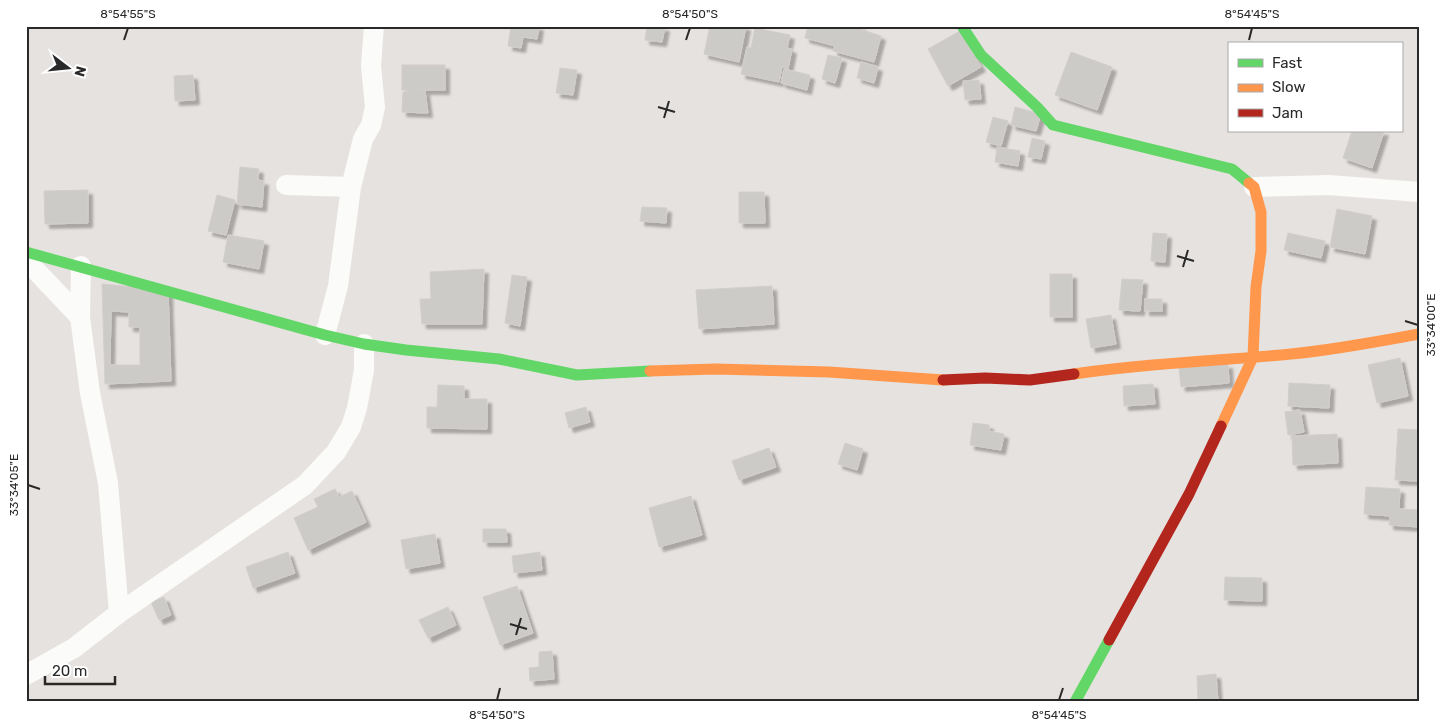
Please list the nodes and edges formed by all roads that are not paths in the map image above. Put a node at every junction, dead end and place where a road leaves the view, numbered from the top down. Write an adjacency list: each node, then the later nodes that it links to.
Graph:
1 (374, 26): 4 (street)
2 (962, 26): 5 (street)
3 (286, 185): 4 (street)
4 (351, 187): 12 (street)
5 (1254, 187): 6 (street); 14 (street)
6 (1419, 192)
7 (26, 252): 9 (street)
8 (26, 260): 10 (street)
9 (81, 266): 10 (street); 12 (street)
10 (80, 317): 15 (street)
11 (1419, 334): 14 (street)
12 (325, 335): 13 (street)
13 (364, 344): 14 (street); 15 (street)
14 (1253, 357): 17 (street)
15 (119, 613): 16 (street)
16 (26, 675)
17 (1075, 702)

